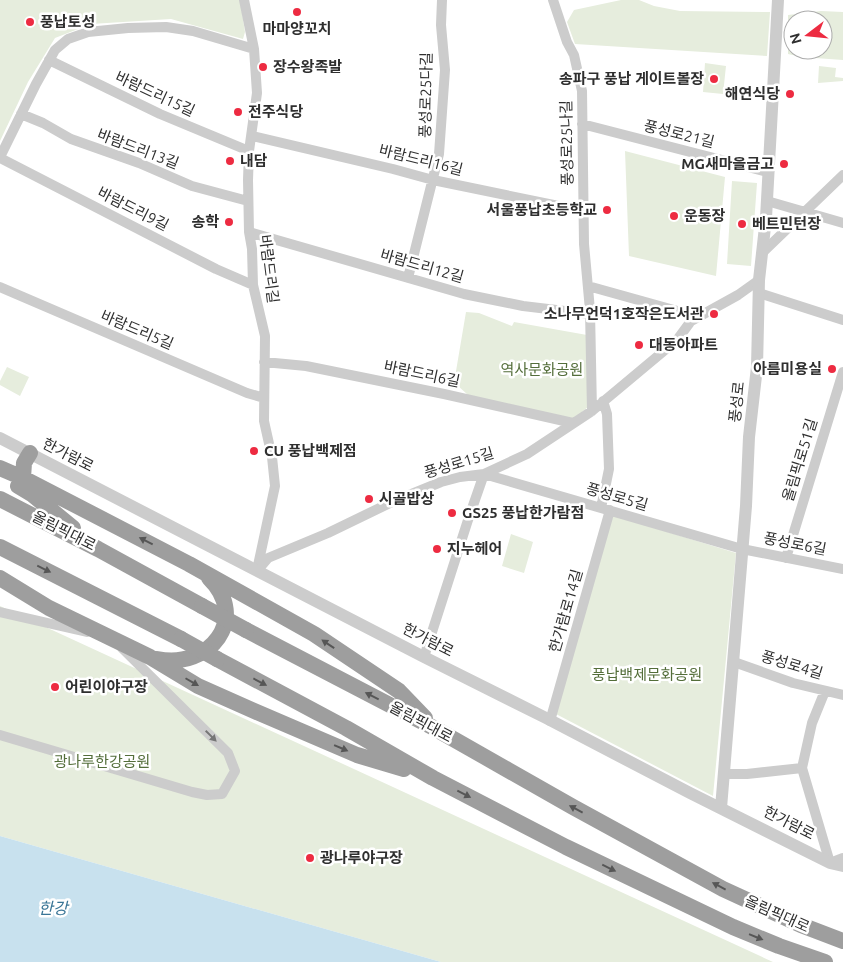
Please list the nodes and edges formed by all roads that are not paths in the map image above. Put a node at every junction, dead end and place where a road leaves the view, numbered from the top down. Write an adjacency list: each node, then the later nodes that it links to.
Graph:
1 (244, 0): 5 (street, 바람드리길)
2 (442, 0): 14 (street, 풍성로25다길)
3 (554, 0): 8 (street, 풍성로25나길)
4 (778, 0): 12 (street, 풍성로)
5 (254, 49): 6 (street); 9 (street, 바람드리길)
6 (49, 60): 7 (street); 10 (street, 바람드리15길)
7 (21, 114): 11 (street); 15 (street, 바람드리13길)
8 (582, 124): 12 (street, 풍성로21길); 17 (street, 풍성로25나길)
9 (252, 136): 10 (street, 바람드리길); 14 (street, 바람드리16길)
10 (249, 151): 15 (street, 바람드리길)
11 (0, 158): 24 (street, 바람드리9길)
12 (768, 172): 16 (street, 풍성로)
13 (843, 175): 18 (street)
14 (432, 180): 17 (street, 바람드리16길); 22 (street, 풍성로25다길)
15 (248, 201): 20 (street, 바람드리길)
16 (767, 201): 18 (street); 21 (street, 풍성로)
17 (583, 211): 25 (street, 풍성로25나길)
18 (804, 212): 19 (street); 21 (street)
19 (843, 224)
20 (249, 232): 22 (street, 바람드리12길); 24 (street, 바람드리길)
21 (762, 253): 23 (street, 풍성로)
22 (408, 278): 28 (street, 바람드리12길)
23 (759, 280): 27 (street, 풍성로); 29 (street, 풍성로15길)
24 (253, 285): 31 (street, 바람드리길)
25 (588, 286): 28 (street, 풍성로25나길); 29 (street)
26 (0, 287): 33 (street, 바람드리5길)
27 (759, 293): 30 (street); 47 (street, 풍성로)
28 (590, 314): 35 (street, 풍성로25나길)
29 (699, 317): 34 (street, 풍성로15길)
30 (843, 320)
31 (264, 362): 33 (street, 바람드리길); 36 (street, 바람드리6길)
32 (843, 372): 48 (street, 올림픽로51길)
33 (264, 398): 51 (street, 바람드리길)
34 (603, 401): 35 (street, 풍성로15길); 44 (street, 한가람로14길)
35 (592, 411): 36 (street, 풍성로15길)
36 (573, 423): 40 (street, 풍성로15길)
37 (0, 438): 38 (street, 한가람로)
38 (30, 453): 42 (highway); 51 (street, 한가람로)
39 (0, 468): 42 (highway)
40 (484, 474): 44 (street, 풍성로5길); 51 (street, 풍성로15길); 58 (street)
41 (0, 475): 46 (highway)
42 (23, 478): 49 (highway, one-way to 42)
43 (0, 499): 46 (highway, 올림픽대로)
44 (606, 509): 47 (street, 풍성로5길); 62 (street, 한가람로14길)
45 (0, 547): 67 (highway, 올림픽대로, one-way to 67, bridge)
46 (98, 549): 63 (highway, 올림픽대로, one-way to 46, bridge)
47 (742, 549): 48 (street, 풍성로6길); 59 (street, 풍성로)
48 (786, 558): 50 (street, 풍성로6길)
49 (189, 564): 57 (highway); 63 (highway, one-way to 49)
50 (843, 568)
51 (257, 571): 58 (street, 한가람로)
52 (0, 578): 54 (highway)
53 (0, 591): 54 (highway)
54 (49, 608): 56 (highway)
55 (0, 612): 56 (street)
56 (112, 639): 57 (highway); 64 (street, one-way to 64)
57 (150, 657): 67 (highway, one-way to 67)
58 (424, 657): 62 (street, 한가람로)
59 (734, 662): 60 (street, 풍성로4길); 66 (street, 풍성로)
60 (825, 691): 61 (street, 풍성로4길); 65 (street)
61 (843, 695)
62 (550, 721): 68 (street, 한가람로)
63 (434, 728): 72 (highway, 올림픽대로, one-way to 63)
64 (0, 735)
65 (802, 768): 66 (street); 70 (street)
66 (724, 774): 68 (street, 풍성로)
67 (433, 778): 73 (highway, 올림픽대로, one-way to 73)
68 (721, 808): 70 (street, 한가람로)
69 (843, 858): 70 (street)
70 (830, 862): 71 (street, 한가람로)
71 (843, 866)
72 (843, 941)
73 (825, 962)

